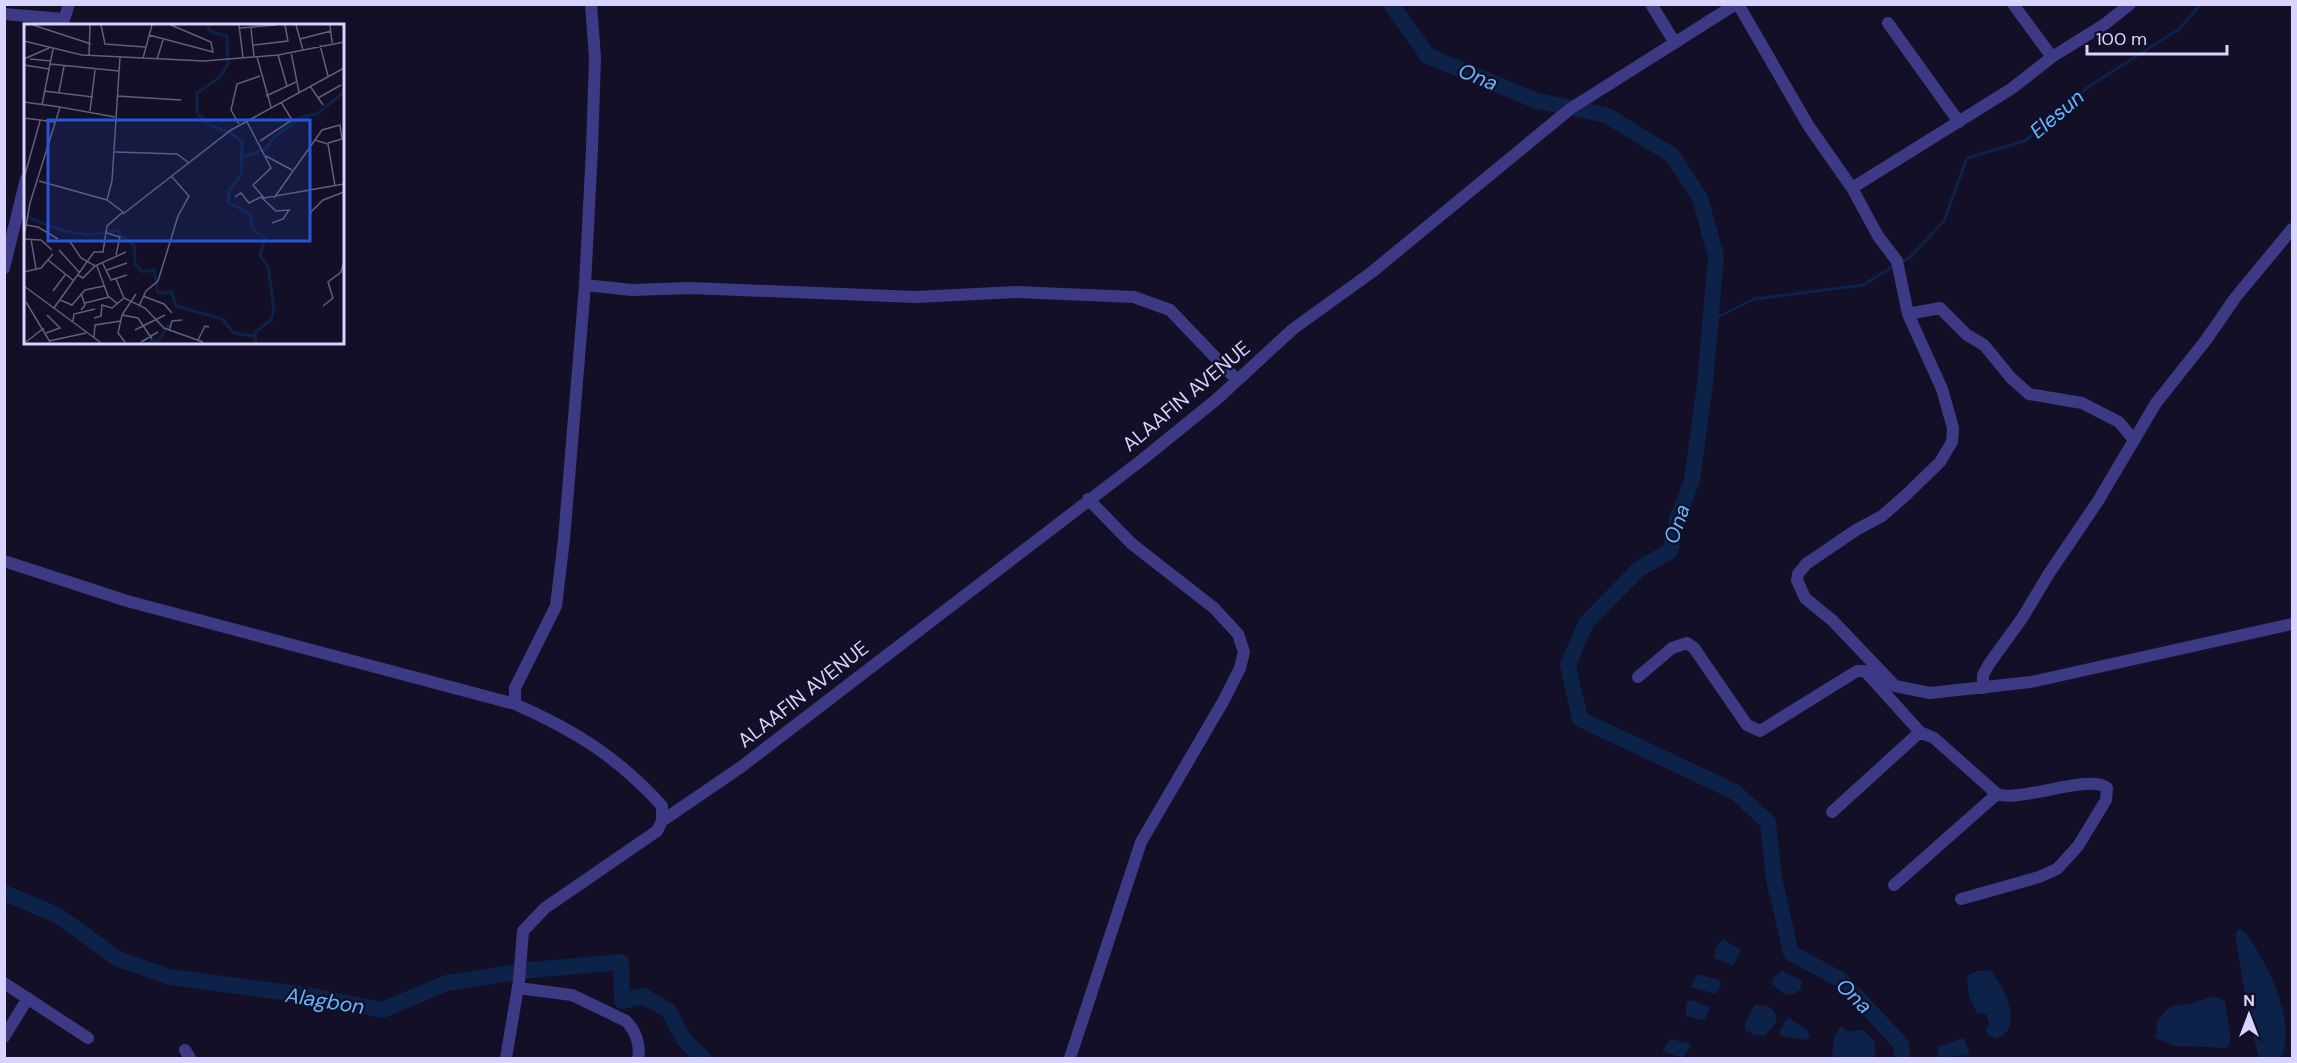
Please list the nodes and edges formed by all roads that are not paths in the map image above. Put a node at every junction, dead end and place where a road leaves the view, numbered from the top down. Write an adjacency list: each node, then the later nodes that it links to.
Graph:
1 (69, 4): 8 (street)
2 (591, 4): 18 (street)
3 (1651, 4): 10 (street)
4 (1737, 4): 10 (street, ALAAFIN AVENUE); 14 (street)
5 (2013, 4): 11 (street)
6 (2130, 4): 11 (street)
7 (4, 14): 8 (street)
8 (63, 22)
9 (1888, 23): 12 (street)
10 (1675, 43): 20 (street, ALAAFIN AVENUE)
11 (2052, 57): 12 (street)
12 (1959, 122): 14 (street)
13 (24, 184): 15 (street)
14 (1852, 188): 19 (street)
15 (9, 225): 17 (street)
16 (2292, 229): 21 (street)
17 (4, 268)
18 (585, 285): 20 (street); 28 (street)
19 (1908, 314): 21 (street); 26 (street)
20 (1236, 380): 22 (street, ALAAFIN AVENUE)
21 (2134, 440): 27 (street)
22 (1088, 499): 33 (street, ALAAFIN AVENUE); 43 (street)
23 (4, 561): 28 (street)
24 (2292, 624): 27 (street)
25 (1638, 677): 29 (street)
26 (1904, 687): 27 (street); 29 (street)
27 (1983, 688)
28 (515, 704): 33 (street)
29 (1893, 704): 30 (street)
30 (1920, 732): 31 (street); 32 (street)
31 (1996, 794): 34 (street); 35 (street)
32 (1832, 812)
33 (662, 821): 37 (street, ALAAFIN AVENUE)
34 (1894, 885)
35 (1961, 899)
36 (4, 983): 38 (street)
37 (519, 984): 41 (street, ALAAFIN AVENUE); 42 (street)
38 (28, 998): 39 (street); 40 (street)
39 (4, 1036)
40 (88, 1038)
41 (506, 1059)
42 (638, 1059)
43 (1070, 1059)

